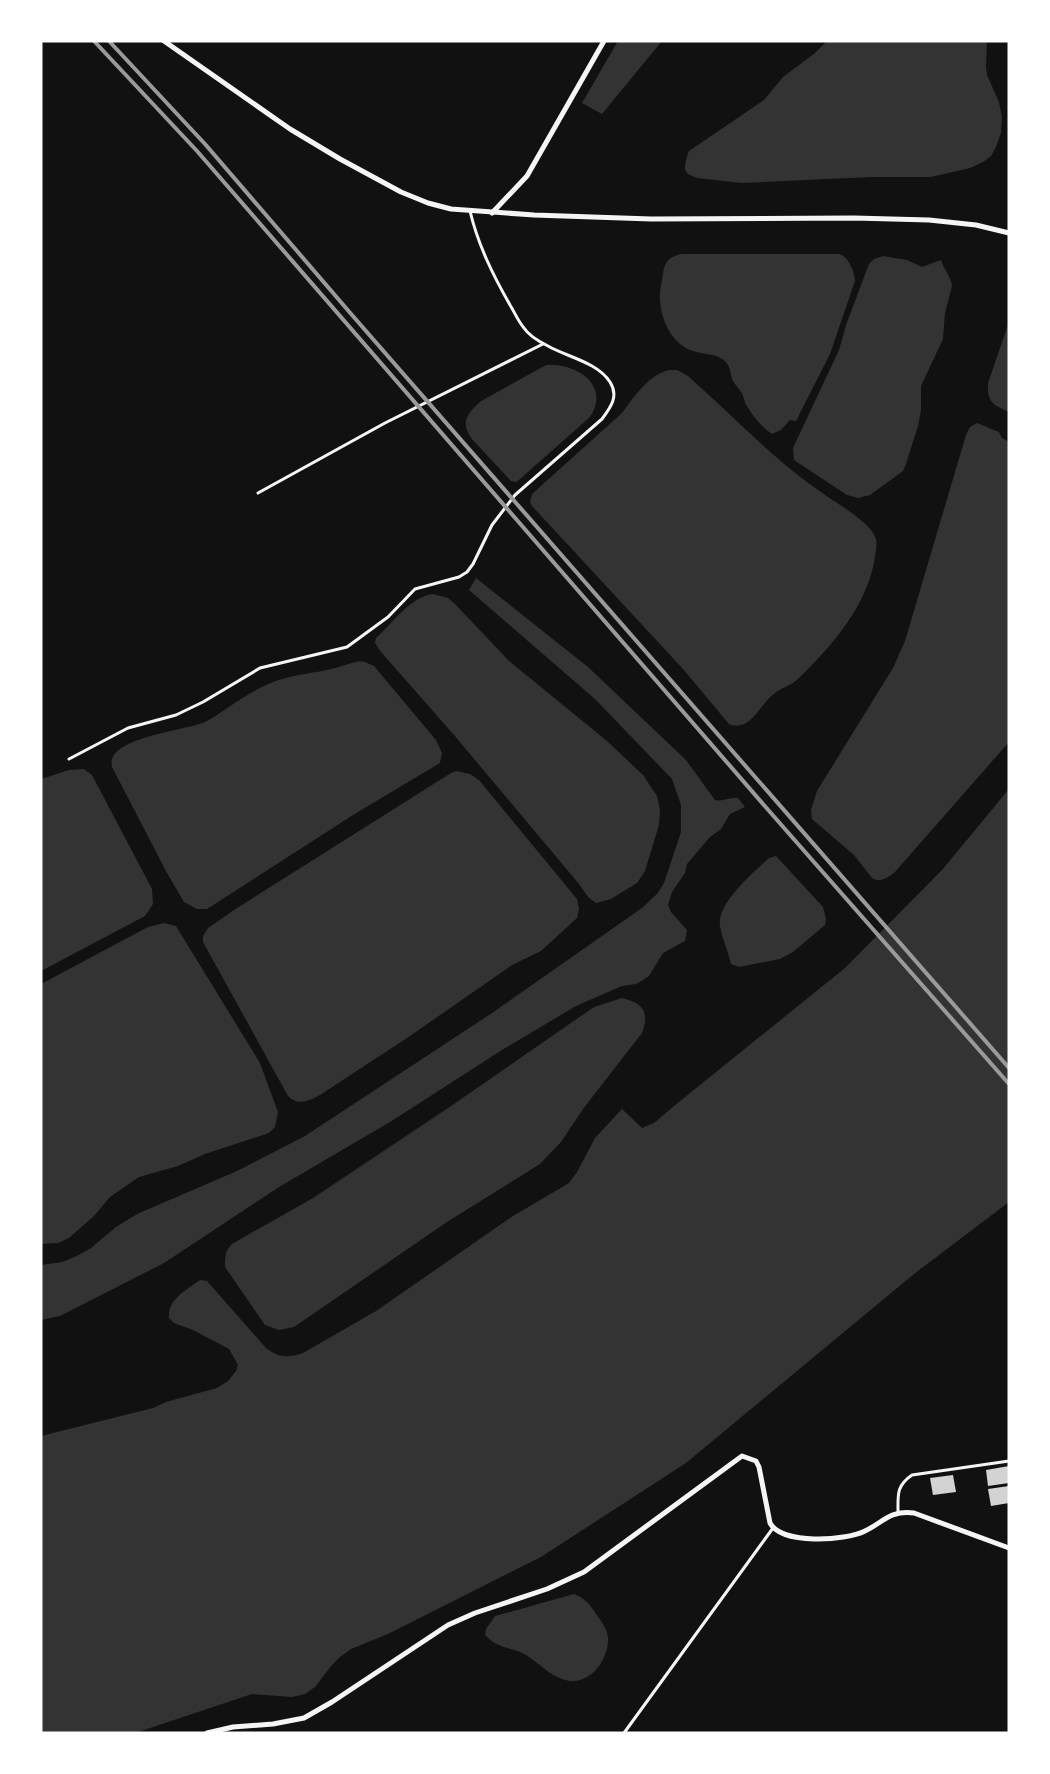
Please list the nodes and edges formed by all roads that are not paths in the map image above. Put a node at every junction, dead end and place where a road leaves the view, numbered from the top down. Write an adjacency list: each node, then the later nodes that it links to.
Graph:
1 (164, 41): 3 (street)
2 (604, 41): 4 (street)
3 (470, 212): 4 (street); 6 (lane)
4 (492, 213): 5 (street)
5 (1009, 233)
6 (544, 344): 7 (lane); 8 (lane)
7 (258, 493)
8 (69, 759)
9 (1009, 1460): 10 (lane)
10 (898, 1513): 11 (street); 12 (street)
11 (773, 1528): 13 (street); 14 (lane)
12 (1009, 1548)
13 (207, 1733)
14 (624, 1733)

